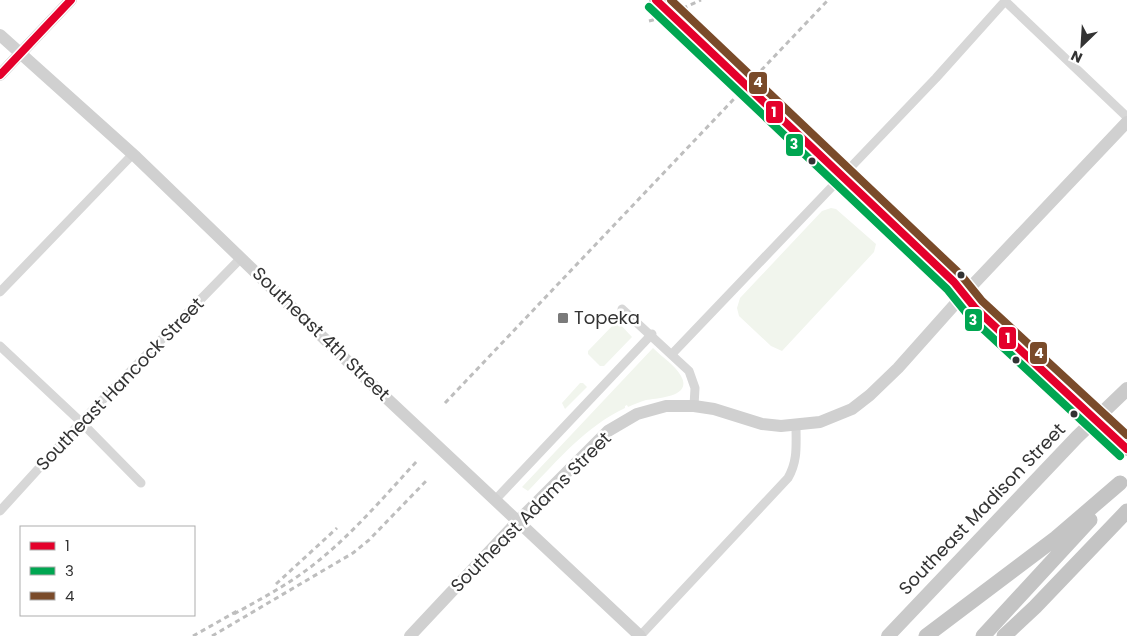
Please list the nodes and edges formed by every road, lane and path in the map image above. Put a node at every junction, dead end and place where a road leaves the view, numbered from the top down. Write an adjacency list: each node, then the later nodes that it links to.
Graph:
1 (71, 0): 5 (street)
2 (656, 0): 12 (main road, bridge)
3 (1005, 0): 7 (street); 16 (street)
4 (0, 35): 5 (street, Southeast 4th Street)
5 (21, 53): 6 (street); 9 (street, Southeast 4th Street)
6 (0, 75)
7 (1127, 118)
8 (1127, 122): 12 (street, Southeast Adams Street)
9 (132, 154): 10 (street, Southeast 4th Street); 11 (street)
10 (241, 258): 20 (street, Southeast Hancock Street); 25 (street, Southeast 4th Street)
11 (0, 292)
12 (964, 294): 19 (main road); 21 (street, Southeast Adams Street)
13 (622, 309): 14 (street)
14 (652, 334): 16 (street); 25 (street)
15 (0, 346): 20 (street)
16 (672, 354): 18 (street)
17 (1127, 389): 19 (main road, Southeast Madison Street)
18 (694, 406): 21 (street, Southeast Adams Street); 28 (street, Southeast Adams Street)
19 (1096, 419): 22 (main road); 32 (main road, Southeast Madison Street)
20 (81, 422): 24 (street); 26 (street, Southeast Hancock Street)
21 (796, 426): 31 (street)
22 (1122, 445)
23 (1123, 479): 33 (highway); 34 (highway)
24 (141, 483)
25 (495, 500): 28 (street, Southeast 4th Street)
26 (0, 511)
27 (1127, 511): 29 (highway)
28 (518, 521): 30 (street, Southeast Adams Street); 31 (street, Southeast 4th Street)
29 (1035, 607): 35 (highway); 36 (highway)
30 (410, 636)
31 (640, 636)
32 (888, 636)
33 (926, 636)
34 (983, 636)
35 (1004, 636)
36 (1017, 636)

